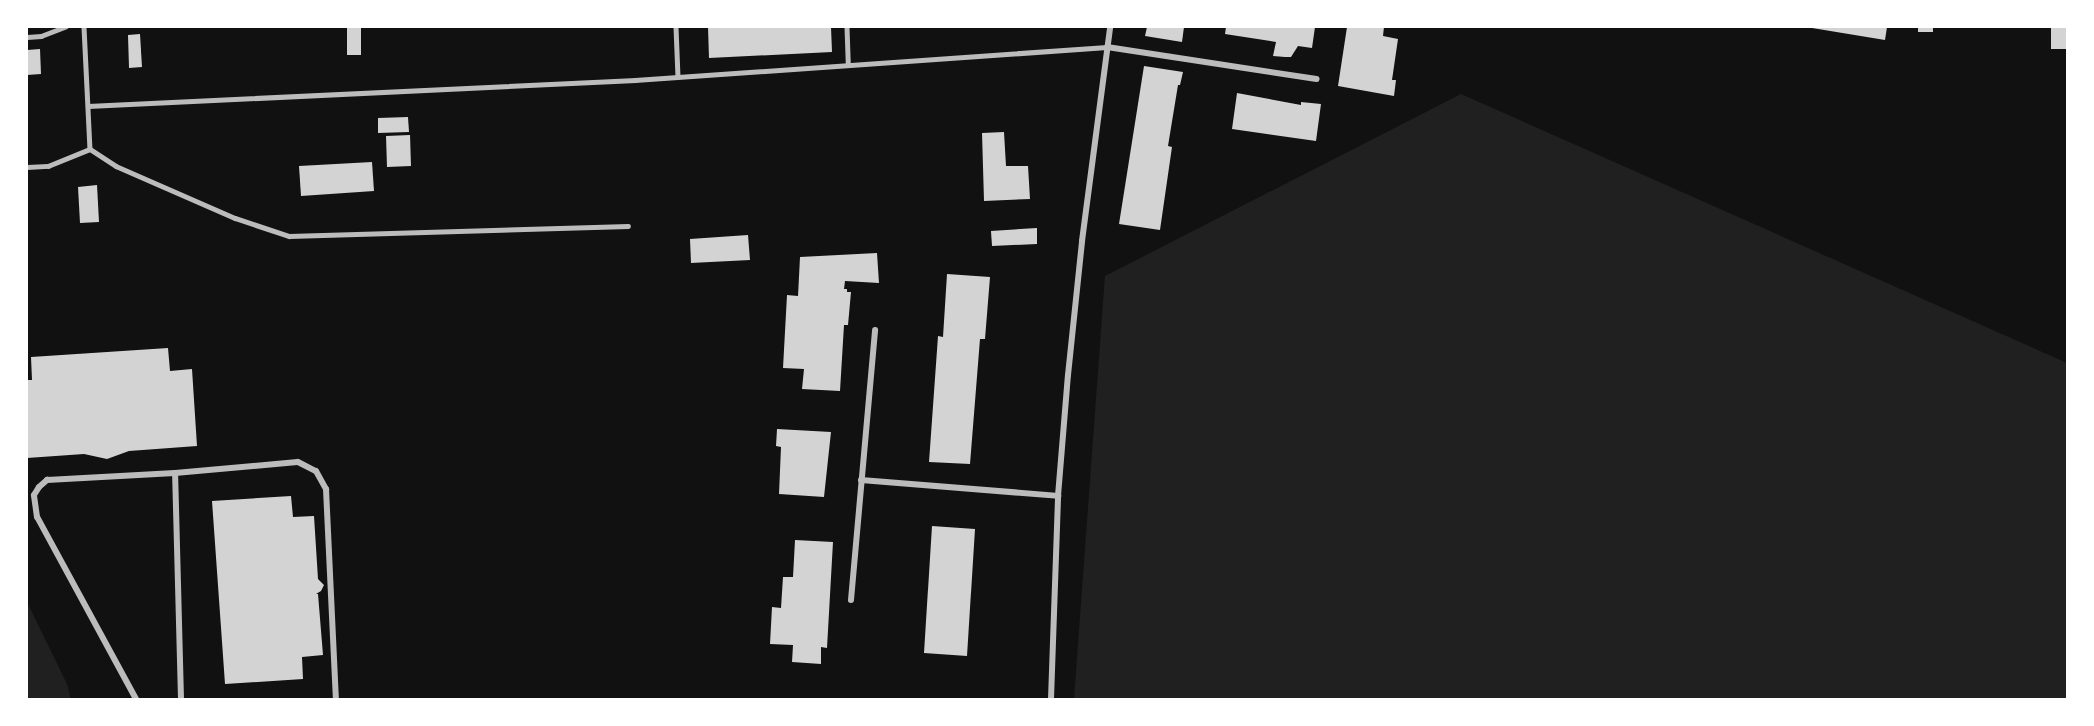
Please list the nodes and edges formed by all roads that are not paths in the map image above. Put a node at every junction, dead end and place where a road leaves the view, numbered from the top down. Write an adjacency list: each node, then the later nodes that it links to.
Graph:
1 (65, 27): 6 (lane)
2 (84, 27): 11 (lane)
3 (676, 27): 9 (lane)
4 (848, 27): 8 (lane)
5 (1110, 27): 7 (street)
6 (27, 37)
7 (1107, 47): 8 (lane); 10 (street); 18 (street)
8 (848, 65): 9 (lane)
9 (678, 77): 11 (lane)
10 (1317, 79)
11 (88, 106): 12 (lane)
12 (90, 149): 13 (lane); 14 (lane)
13 (27, 167)
14 (628, 226)
15 (875, 330): 17 (street)
16 (175, 473): 20 (street); 21 (street); 22 (street)
17 (861, 480): 18 (street); 19 (street)
18 (1059, 496): 23 (street)
19 (851, 600)
20 (136, 699)
21 (181, 699)
22 (336, 699)
23 (1051, 699)

